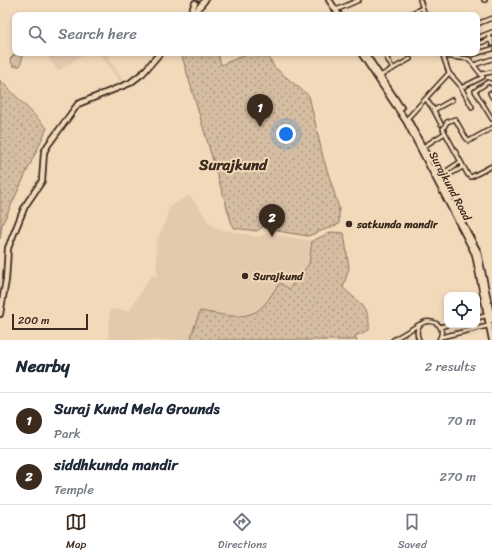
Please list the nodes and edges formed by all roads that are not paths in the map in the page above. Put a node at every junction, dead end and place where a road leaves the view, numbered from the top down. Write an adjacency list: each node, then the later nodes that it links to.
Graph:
1 (329, 0): 9 (main road)
2 (333, 0): 9 (main road)
3 (359, 0): 6 (street)
4 (420, 0): 8 (street)
5 (194, 1): 7 (main road); 10 (main road)
6 (352, 1): 9 (street)
7 (205, 2): 11 (main road)
8 (422, 8): 12 (street); 13 (street)
9 (338, 10)
10 (192, 12)
11 (195, 12)
12 (415, 12)
13 (424, 12)
14 (492, 18): 15 (street)
15 (480, 23)
16 (490, 33): 17 (street); 18 (street)
17 (480, 37)
18 (491, 39): 19 (street); 20 (street)
19 (480, 43)
20 (492, 44)
21 (492, 49): 22 (street)
22 (480, 52)
23 (157, 56): 59 (main road)
24 (363, 56): 49 (main road, Surajkund Road)
25 (367, 56): 39 (main road, Surajkund Road)
26 (386, 56): 35 (street)
27 (444, 56): 37 (street)
28 (452, 56): 31 (street)
29 (470, 56): 32 (street)
30 (410, 58): 35 (street)
31 (462, 58): 32 (street)
32 (469, 59): 34 (street)
33 (492, 59): 34 (street)
34 (474, 65): 38 (street)
35 (392, 69): 39 (street)
36 (492, 72): 38 (street)
37 (450, 74): 41 (street); 44 (street)
38 (481, 74): 41 (street)
39 (380, 76): 49 (main road, Surajkund Road)
40 (492, 84): 48 (street)
41 (461, 88): 46 (street)
42 (490, 93): 43 (street)
43 (492, 97)
44 (426, 99): 47 (street); 49 (street)
45 (452, 100): 47 (street)
46 (472, 107)
47 (434, 110): 50 (street)
48 (492, 119)
49 (407, 120): 53 (main road, Surajkund Road)
50 (441, 124)
51 (492, 128): 52 (street)
52 (445, 133): 53 (street); 54 (street)
53 (420, 144): 58 (main road, Surajkund Road)
54 (460, 162): 56 (street); 57 (street)
55 (492, 166): 56 (street)
56 (463, 167): 57 (street)
57 (445, 175): 58 (street)
58 (439, 180): 60 (main road, Surajkund Road)
59 (0, 314)
60 (489, 315): 61 (street); 62 (main road, Surajkund Road); 64 (main road, Surajkund Road)
61 (480, 317)
62 (492, 320)
63 (424, 322): 66 (street); 68 (street); 70 (street)
64 (490, 325): 67 (street); 71 (main road, Surajkund Road)
65 (444, 326): 66 (street)
66 (440, 327): 67 (street)
67 (440, 338)
68 (394, 339): 69 (street)
69 (401, 340)
70 (419, 340)
71 (492, 340)

